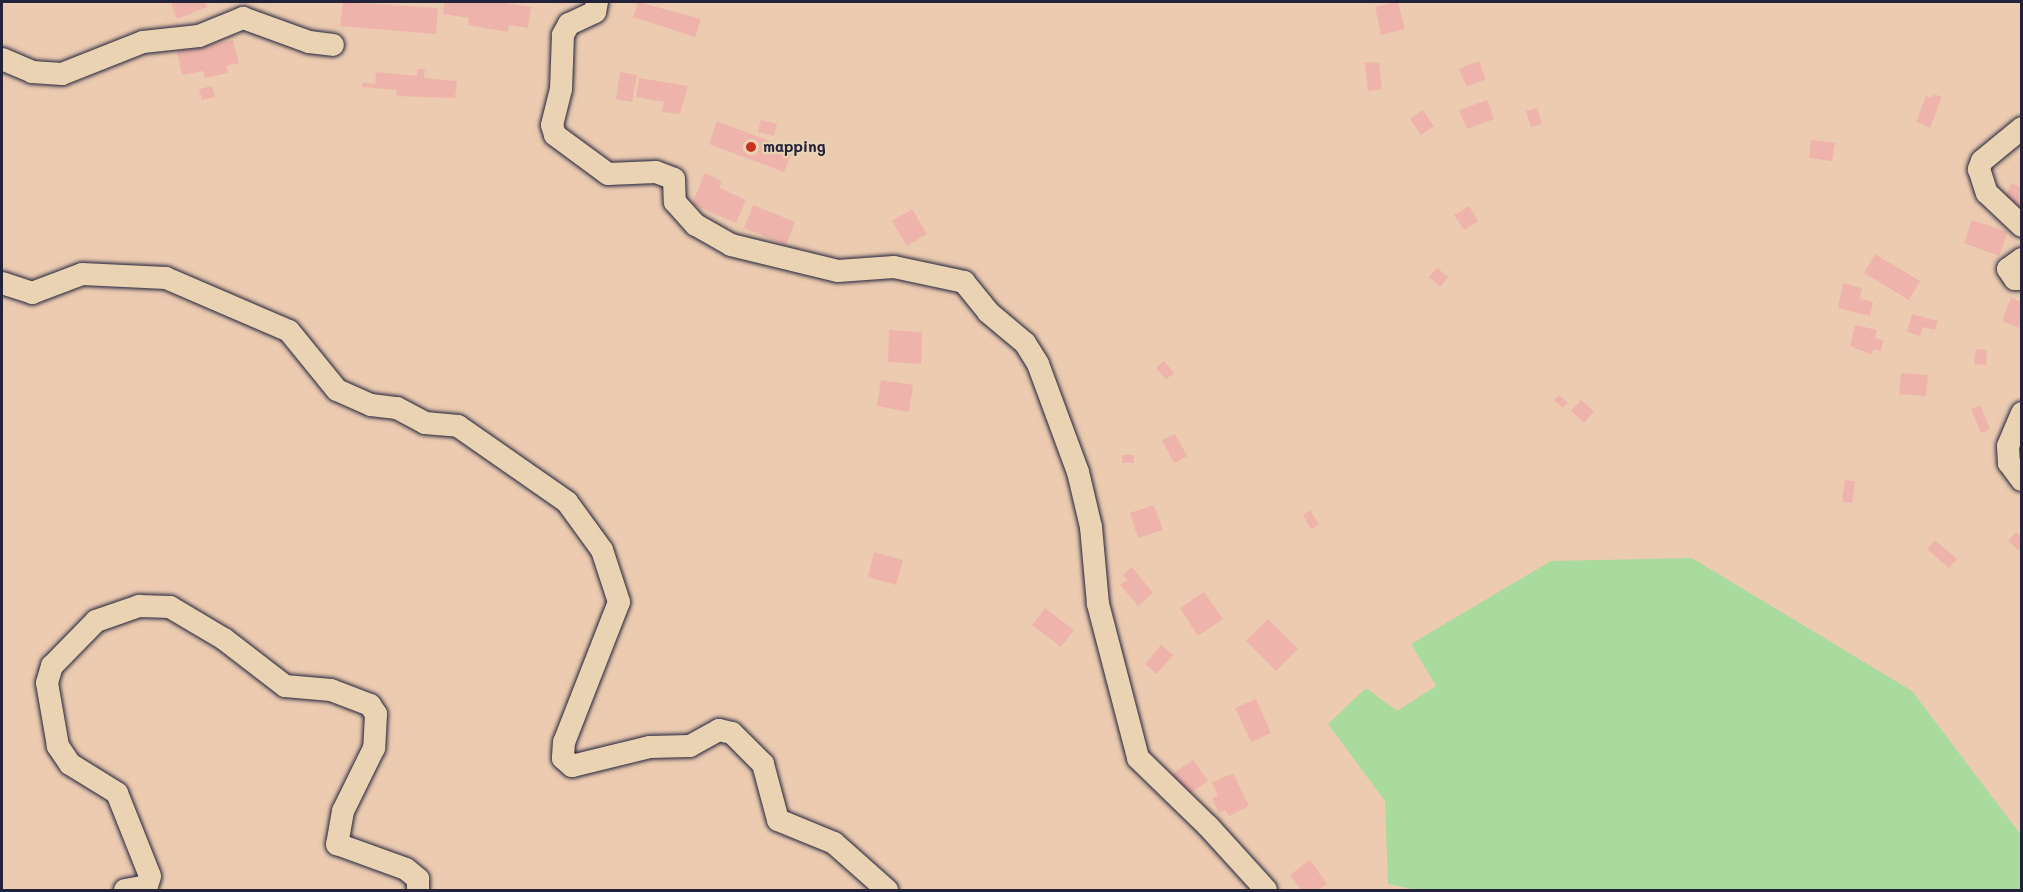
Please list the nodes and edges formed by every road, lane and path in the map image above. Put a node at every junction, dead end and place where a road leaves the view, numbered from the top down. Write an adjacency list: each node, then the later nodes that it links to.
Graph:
1 (597, 2): 14 (street)
2 (333, 45): 3 (street)
3 (2, 59)
4 (2022, 128): 5 (street)
5 (2022, 226)
6 (2022, 259): 7 (street)
7 (2022, 279)
8 (2, 282): 13 (street)
9 (2022, 413): 10 (street)
10 (2022, 480)
11 (125, 891): 12 (street)
12 (418, 891)
13 (887, 891)
14 (1266, 891)

